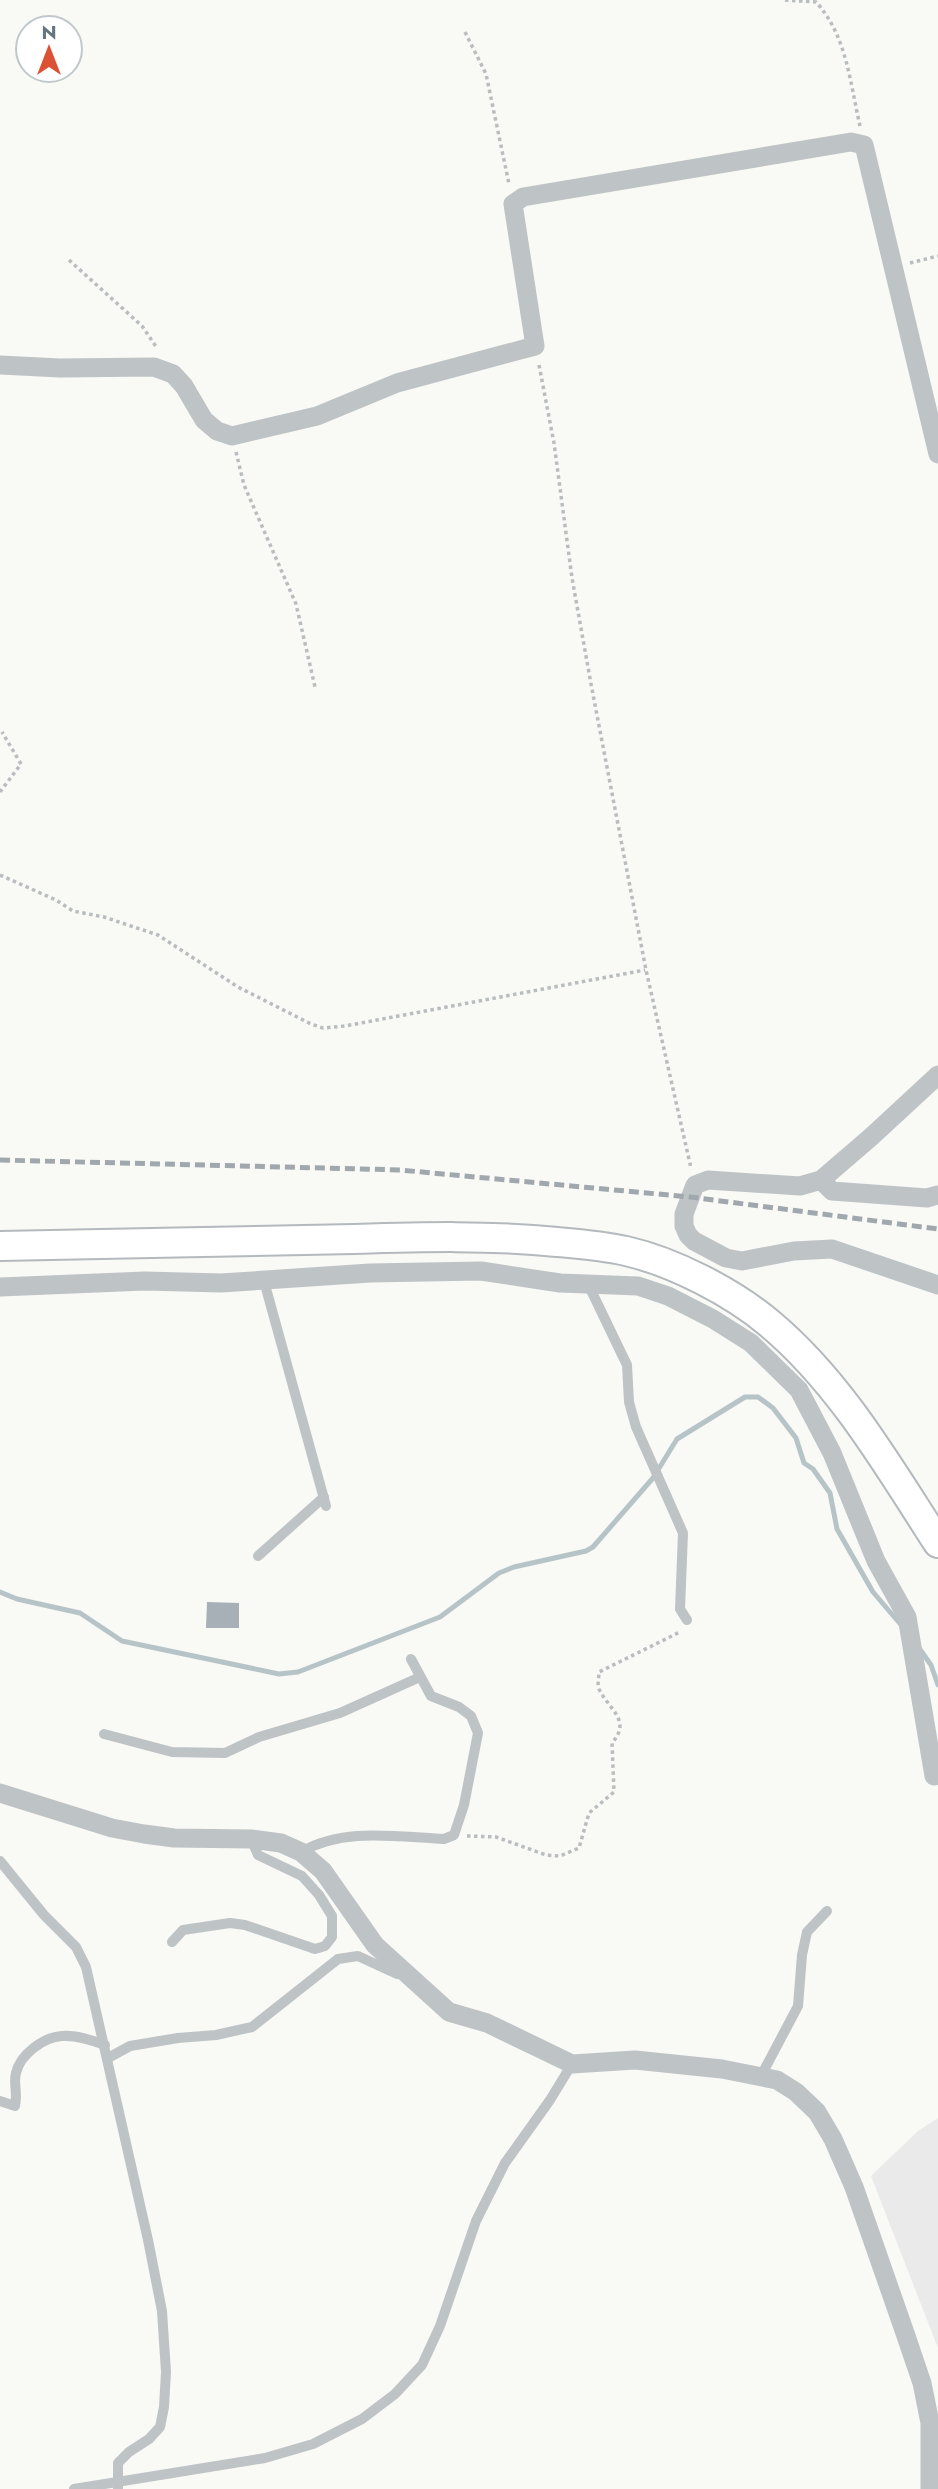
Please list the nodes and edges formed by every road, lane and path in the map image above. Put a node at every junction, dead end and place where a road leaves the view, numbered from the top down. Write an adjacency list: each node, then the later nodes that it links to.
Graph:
1 (785, 0): 3 (path)
2 (465, 32): 4 (path)
3 (864, 145): 4 (street); 7 (street)
4 (513, 204): 8 (street)
5 (938, 256): 7 (path)
6 (69, 260): 10 (path)
7 (894, 266): 12 (street)
8 (535, 346): 11 (street); 17 (path)
9 (0, 365): 10 (street)
10 (154, 367): 11 (street)
11 (232, 436): 13 (path)
12 (938, 454)
13 (315, 687)
14 (2, 732): 15 (path)
15 (0, 792)
16 (0, 875): 17 (path)
17 (646, 970): 20 (path)
18 (938, 1075): 19 (street)
19 (821, 1180): 20 (street); 21 (street)
20 (695, 1185): 25 (street)
21 (938, 1195)
22 (0, 1246): 27 (main road)
23 (264, 1281): 24 (street); 26 (street); 28 (lane)
24 (587, 1283): 29 (lane); 33 (street)
25 (938, 1285)
26 (0, 1287)
27 (938, 1543)
28 (258, 1556)
29 (687, 1620): 35 (path)
30 (411, 1659): 31 (lane)
31 (421, 1677): 32 (lane); 35 (lane)
32 (104, 1734)
33 (934, 1776)
34 (0, 1793): 36 (street)
35 (454, 1835): 37 (lane)
36 (251, 1839): 37 (street); 40 (lane)
37 (301, 1852): 41 (street)
38 (0, 1861): 42 (lane)
39 (827, 1911): 45 (lane)
40 (172, 1942)
41 (408, 1976): 43 (lane); 44 (street)
42 (105, 2045): 43 (lane); 46 (lane)
43 (108, 2058): 47 (lane)
44 (572, 2064): 45 (street); 47 (lane)
45 (761, 2076): 49 (street)
46 (0, 2101)
47 (117, 2485): 48 (lane)
48 (74, 2489)
49 (930, 2489)

